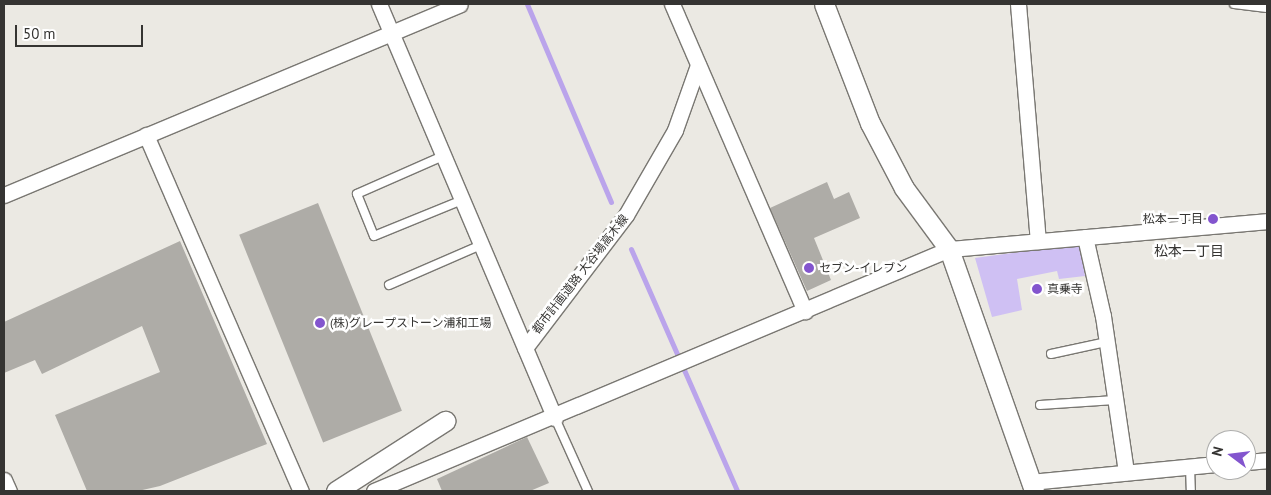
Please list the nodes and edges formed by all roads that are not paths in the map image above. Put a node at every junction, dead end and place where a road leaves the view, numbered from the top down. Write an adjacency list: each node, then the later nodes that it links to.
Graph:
1 (379, 4): 8 (street)
2 (460, 4): 8 (street)
3 (672, 4): 9 (street)
4 (824, 4): 18 (street)
5 (1018, 4): 16 (street)
6 (1234, 4): 7 (lane)
7 (1267, 8)
8 (391, 33): 10 (street); 11 (street)
9 (698, 64): 20 (street); 22 (street, 都市計画道路 大谷場高木線)
10 (146, 135): 12 (street); 34 (street)
11 (443, 156): 13 (street); 13 (lane)
12 (4, 195)
13 (462, 200): 17 (street)
14 (1267, 221): 15 (street)
15 (1085, 237): 16 (street); 21 (street)
16 (1038, 241): 18 (street)
17 (481, 245): 19 (lane); 22 (street)
18 (949, 249): 20 (street); 32 (street)
19 (389, 285)
20 (805, 311): 26 (street)
21 (1106, 342): 23 (lane); 24 (street)
22 (524, 348): 26 (street)
23 (1051, 354)
24 (1115, 400): 25 (lane); 30 (street)
25 (1040, 405)
26 (555, 418): 36 (street); 37 (lane)
27 (445, 421): 35 (street)
28 (1206, 465): 29 (street)
29 (1190, 466): 30 (street); 38 (lane)
30 (1126, 472): 32 (street)
31 (4, 480): 33 (street)
32 (1032, 487)
33 (9, 491)
34 (301, 491)
35 (336, 491)
36 (374, 491)
37 (588, 491)
38 (1191, 491)

